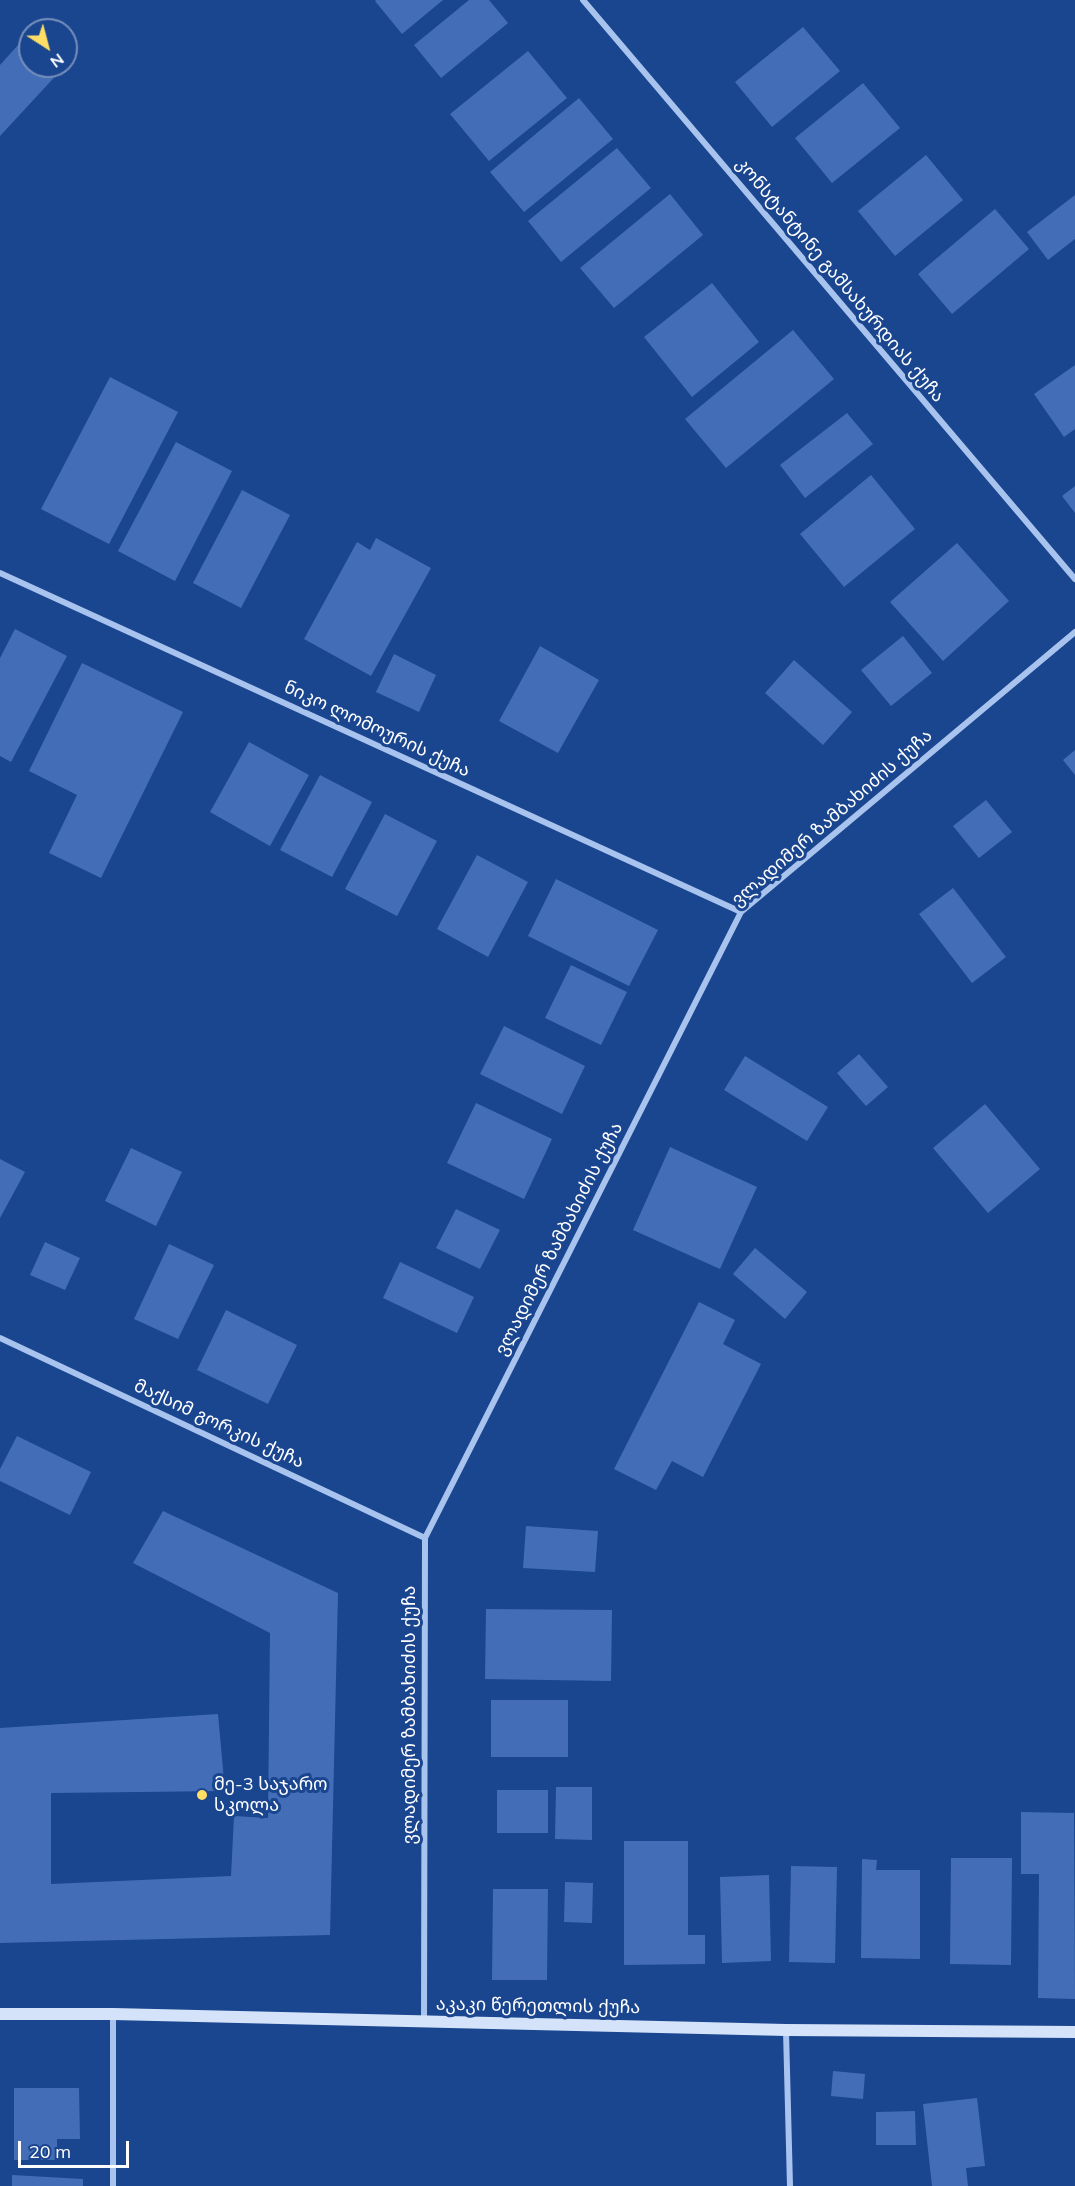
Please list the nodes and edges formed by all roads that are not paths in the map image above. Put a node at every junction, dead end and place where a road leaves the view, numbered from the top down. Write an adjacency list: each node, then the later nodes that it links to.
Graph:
1 (583, 0): 3 (street, კონსტანტინე გამსახურდიას ქუჩა)
2 (0, 573): 5 (street, ნიკო ლომოურის ქუჩა)
3 (1075, 579)
4 (1075, 632): 5 (street, ვლადიმერ ზამბახიძის ქუჩა)
5 (741, 912): 7 (street, ვლადიმერ ზამბახიძის ქუჩა)
6 (0, 1338): 7 (street, მაქსიმ გორკის ქუჩა)
7 (425, 1538): 10 (street, ვლადიმერ ზამბახიძის ქუჩა)
8 (0, 2013): 9 (main road, აკაკი წერეთლის ქუჩა)
9 (113, 2014): 10 (main road, აკაკი წერეთლის ქუჩა); 13 (street)
10 (424, 2021): 11 (main road, აკაკი წერეთლის ქუჩა)
11 (786, 2030): 12 (main road, აკაკი წერეთლის ქუჩა); 14 (street)
12 (1075, 2032)
13 (113, 2186)
14 (790, 2186)

